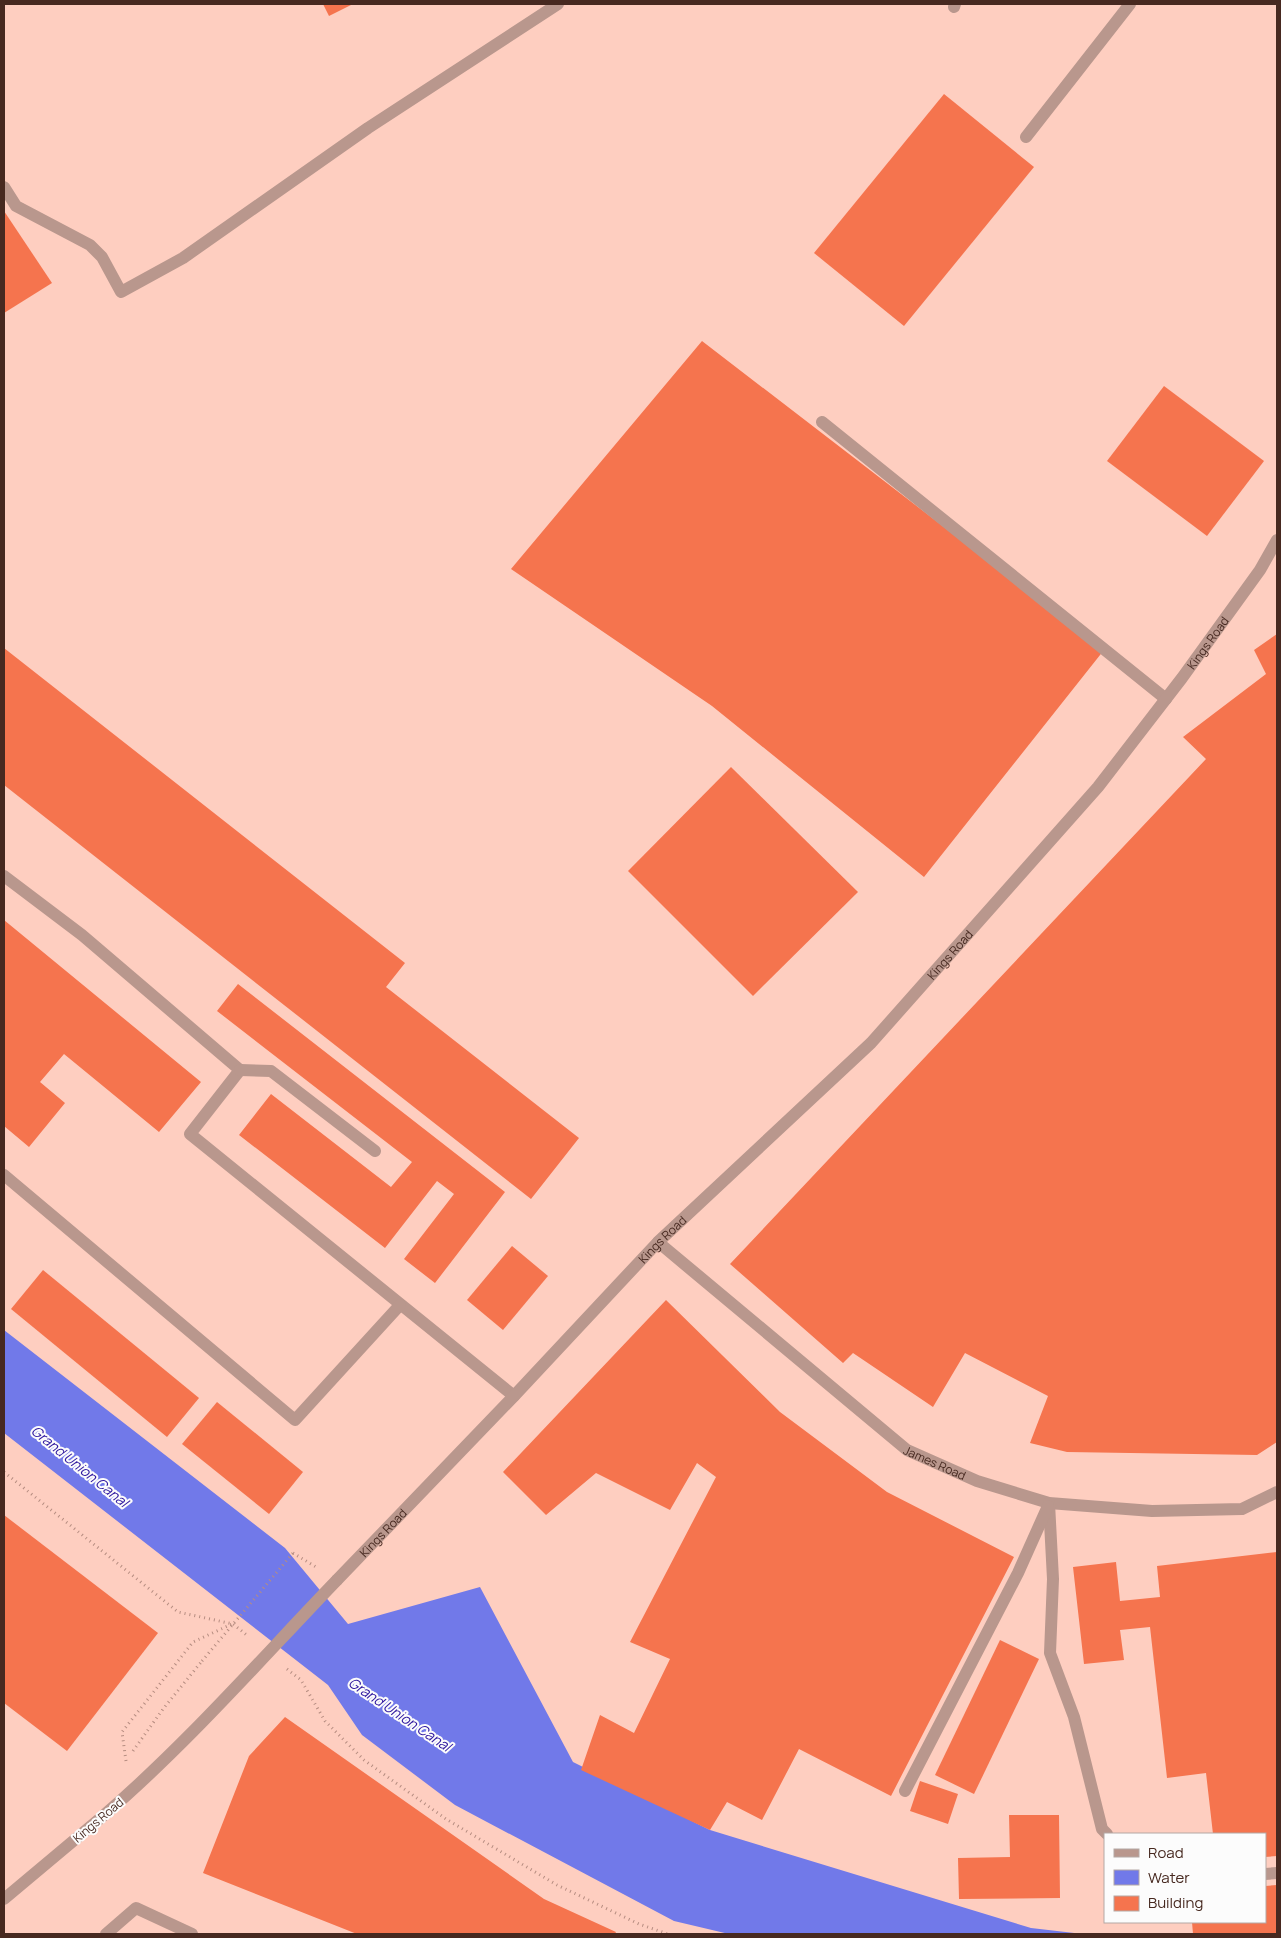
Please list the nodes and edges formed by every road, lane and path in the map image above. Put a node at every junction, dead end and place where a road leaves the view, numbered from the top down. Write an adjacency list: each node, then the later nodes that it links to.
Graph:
1 (558, 4): 4 (street)
2 (1130, 4): 3 (street)
3 (1026, 136)
4 (4, 187)
5 (822, 422): 7 (street)
6 (1277, 540): 7 (street, Kings Road)
7 (1166, 700): 12 (street, Kings Road)
8 (4, 876): 9 (street)
9 (240, 1070): 10 (street); 13 (street)
10 (375, 1151)
11 (4, 1175): 13 (street)
12 (658, 1242): 14 (street, Kings Road); 17 (street, James Road)
13 (400, 1305): 14 (street)
14 (514, 1396): 23 (street, Kings Road, bridge)
15 (4, 1472): 19 (path)
16 (1277, 1492): 17 (street, James Road)
17 (1049, 1503): 24 (street); 25 (street)
18 (293, 1553): 22 (path, bridge)
19 (233, 1624): 20 (path); 22 (path)
20 (248, 1636)
21 (286, 1668): 29 (path)
22 (126, 1762): 23 (path)
23 (133, 1791): 26 (street, Kings Road, bridge)
24 (905, 1791)
25 (1106, 1833)
26 (4, 1899)
27 (106, 1934): 28 (street)
28 (192, 1934)
29 (668, 1934)

